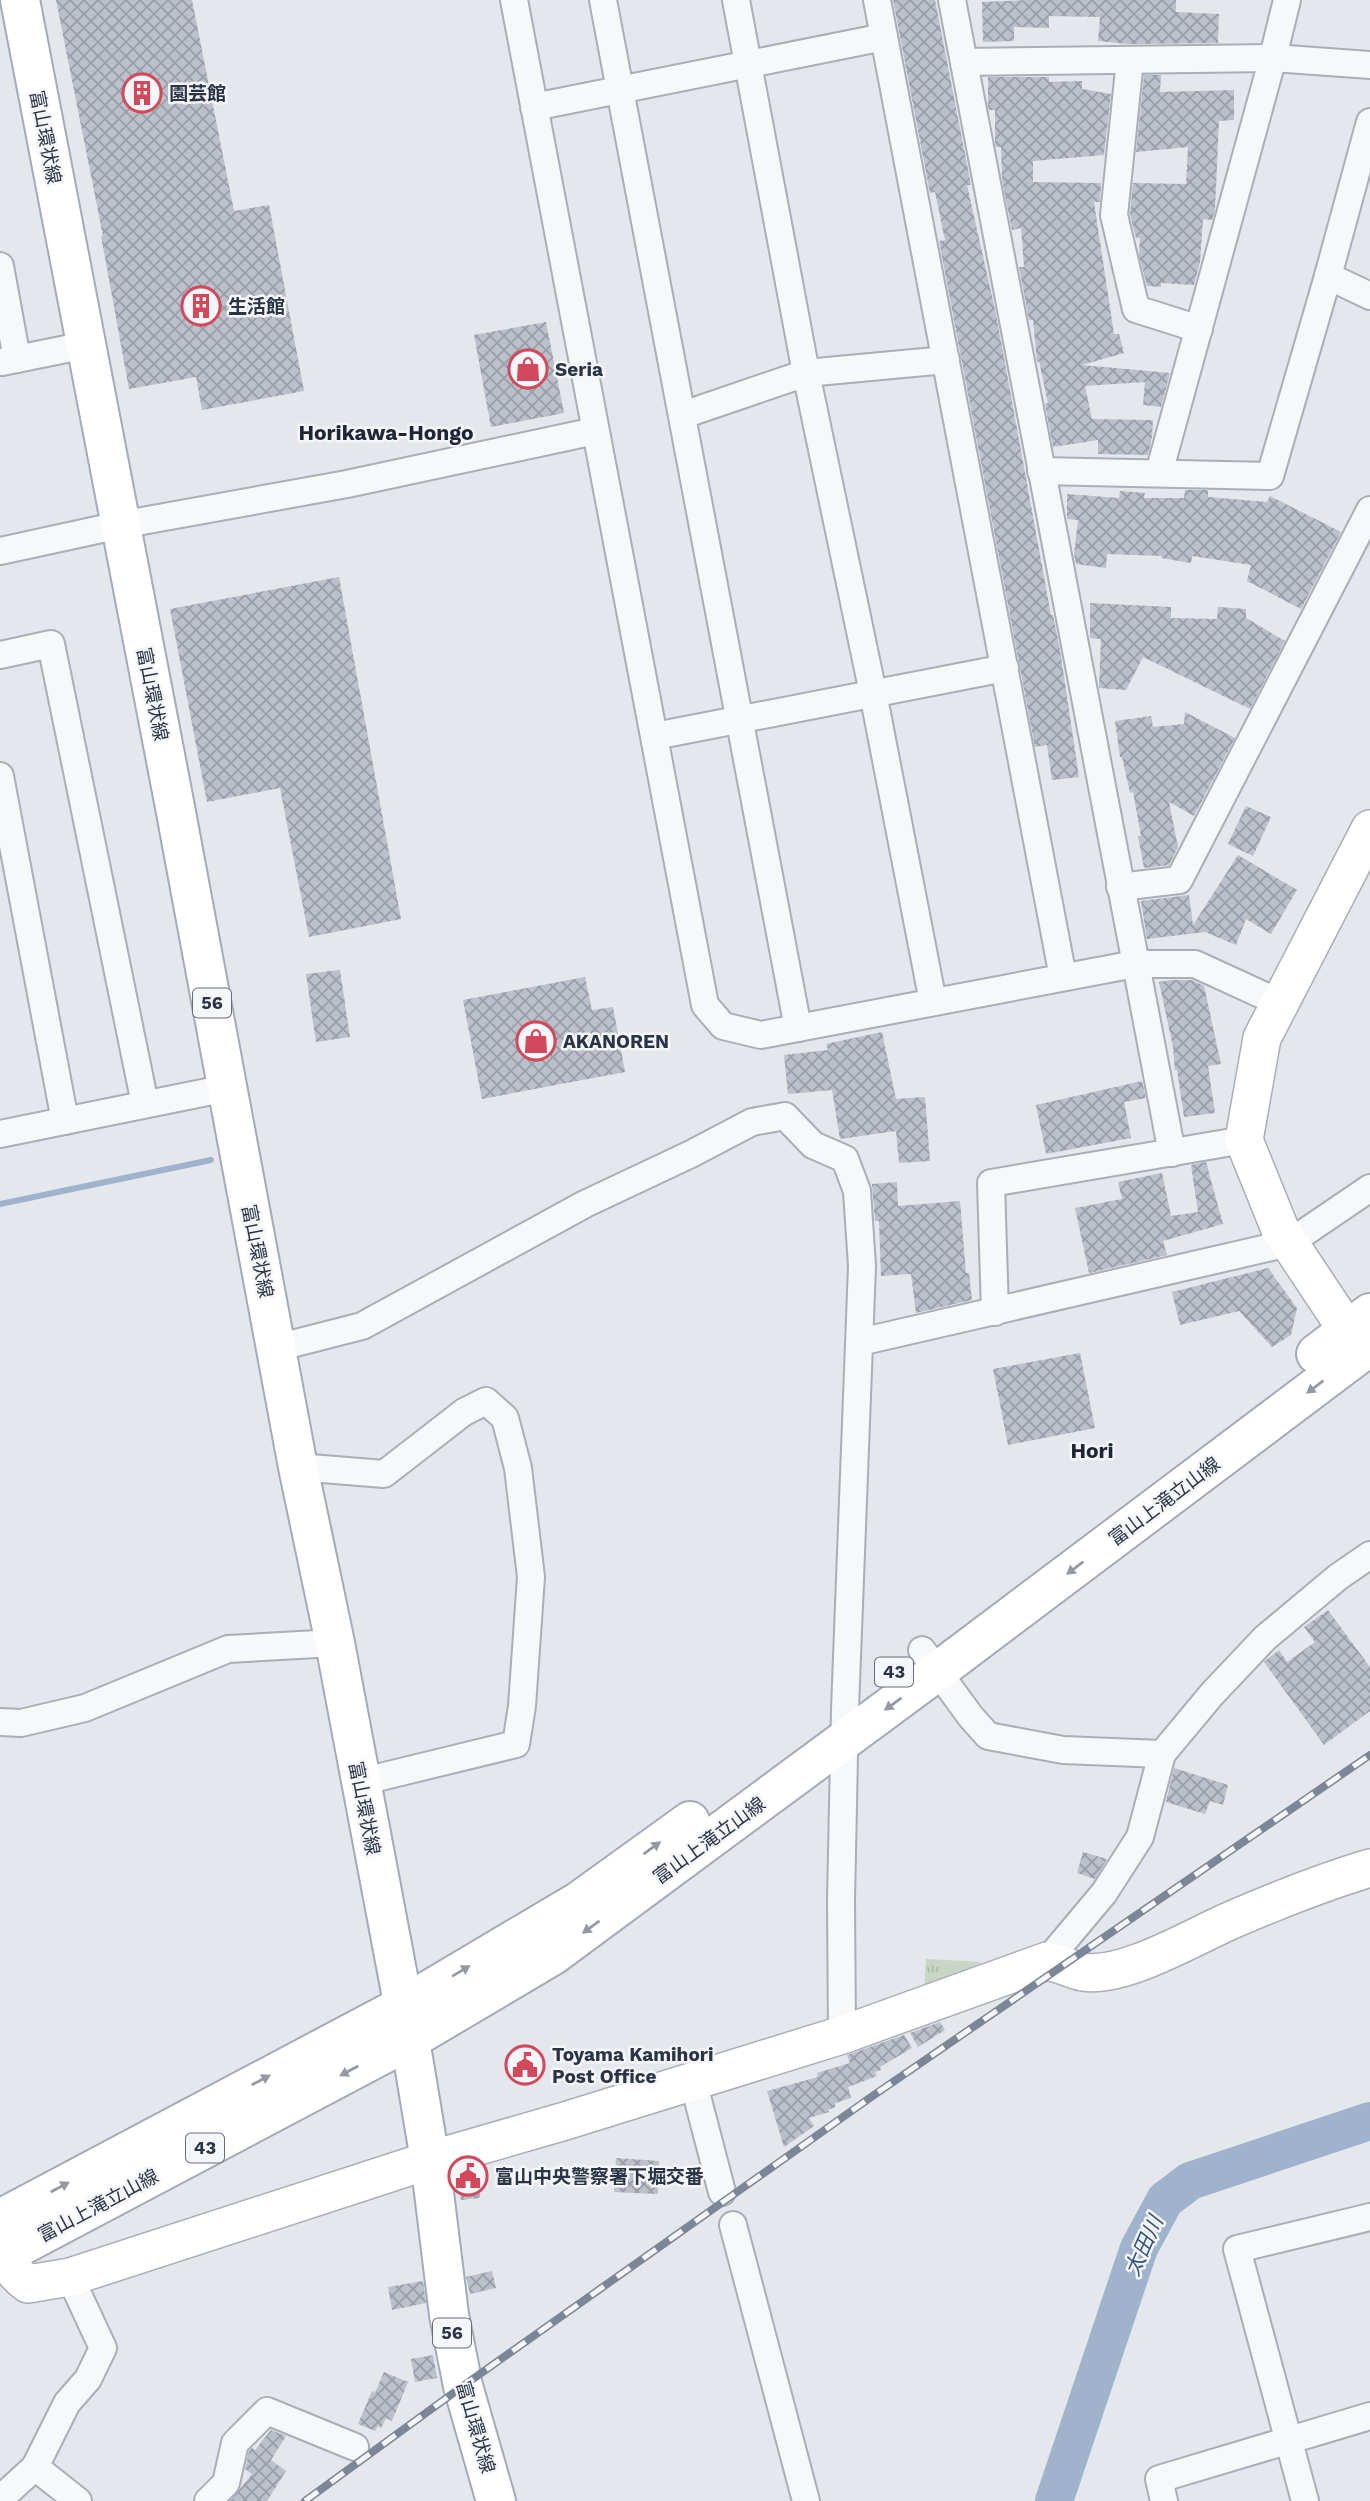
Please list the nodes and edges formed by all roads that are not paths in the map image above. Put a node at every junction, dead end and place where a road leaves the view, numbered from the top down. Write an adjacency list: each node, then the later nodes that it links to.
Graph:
1 (20, 0): 21 (main road, 富山環状線 / 56)
2 (514, 0): 15 (street)
3 (603, 0): 14 (street)
4 (736, 0): 12 (street)
5 (877, 0): 8 (street)
6 (952, 0): 11 (street)
7 (1287, 0): 9 (street)
8 (884, 37): 12 (street); 23 (street)
9 (1273, 58): 10 (street); 13 (street); 20 (street)
10 (1130, 60): 11 (street); 20 (street)
11 (964, 62): 27 (street)
12 (748, 65): 14 (street); 24 (street)
13 (1370, 65)
14 (619, 90): 15 (street); 25 (street)
15 (534, 107): 26 (street)
16 (1370, 122): 18 (street)
17 (0, 266): 22 (street)
18 (1328, 276): 19 (street); 28 (street)
19 (1370, 296)
20 (1199, 328): 28 (street)
21 (86, 345): 22 (street); 29 (main road, 富山環状線 / 56)
22 (9, 360)
23 (946, 360): 24 (street); 33 (street)
24 (806, 373): 25 (street); 34 (street)
25 (683, 415): 35 (street)
26 (596, 431): 29 (street); 36 (street)
27 (1041, 471): 28 (street); 40 (street)
28 (1159, 473)
29 (120, 525): 31 (street); 46 (main road, 富山環状線 / 56)
30 (1366, 527): 40 (street)
31 (0, 551)
32 (0, 655): 47 (street)
33 (1005, 668): 34 (street); 42 (street)
34 (873, 693): 35 (street); 43 (street)
35 (740, 719): 36 (street); 45 (street)
36 (655, 736): 45 (street)
37 (0, 776): 39 (street)
38 (1365, 850): 44 (street)
39 (7, 856): 48 (street)
40 (1120, 887): 41 (street)
41 (1135, 964): 42 (street); 44 (street); 51 (street)
42 (1063, 978): 43 (street)
43 (933, 1002): 45 (street)
44 (1280, 1003): 50 (street)
45 (798, 1028)
46 (227, 1088): 47 (street); 57 (main road, 富山環状線 / 56)
47 (145, 1104): 48 (street)
48 (65, 1121): 49 (street)
49 (0, 1135)
50 (1244, 1140): 51 (street); 53 (street)
51 (1172, 1153): 54 (street)
52 (1370, 1188): 53 (street)
53 (1289, 1243): 54 (street); 55 (street)
54 (995, 1312): 56 (street)
55 (1364, 1340): 61 (main road, 富山上滝立山線 / 43)
56 (860, 1342): 57 (street); 63 (street)
57 (276, 1348): 58 (main road, 富山環状線 / 56)
58 (298, 1467): 60 (main road, 富山環状線 / 56); 65 (street)
59 (1370, 1555): 64 (street)
60 (335, 1643): 62 (street); 65 (main road, 富山環状線 / 56)
61 (930, 1661): 63 (main road, 富山上滝立山線 / 43); 64 (street)
62 (0, 1722)
63 (846, 1724): 68 (main road, 富山上滝立山線 / 43); 69 (street)
64 (1161, 1754): 67 (street)
65 (360, 1782): 68 (main road, 富山環状線 / 56)
66 (1368, 1872): 67 (street)
67 (1047, 1961): 69 (street)
68 (406, 2023): 71 (main road, 富山環状線 / 56); 75 (main road, 富山上滝立山線 / 43)
69 (842, 2035): 70 (street)
70 (694, 2081): 71 (street); 72 (street)
71 (430, 2160): 76 (street); 84 (main road, 富山環状線 / 56)
72 (722, 2192)
73 (1370, 2217): 78 (street)
74 (733, 2225): 85 (street)
75 (1, 2244): 76 (street)
76 (71, 2277): 80 (street)
77 (1370, 2416): 78 (street)
78 (1288, 2440): 86 (street); 87 (street)
79 (355, 2447): 83 (street)
80 (35, 2467): 81 (street); 82 (street)
81 (0, 2499)
82 (78, 2501)
83 (208, 2501)
84 (496, 2501)
85 (806, 2501)
86 (1164, 2501)
87 (1305, 2501)

